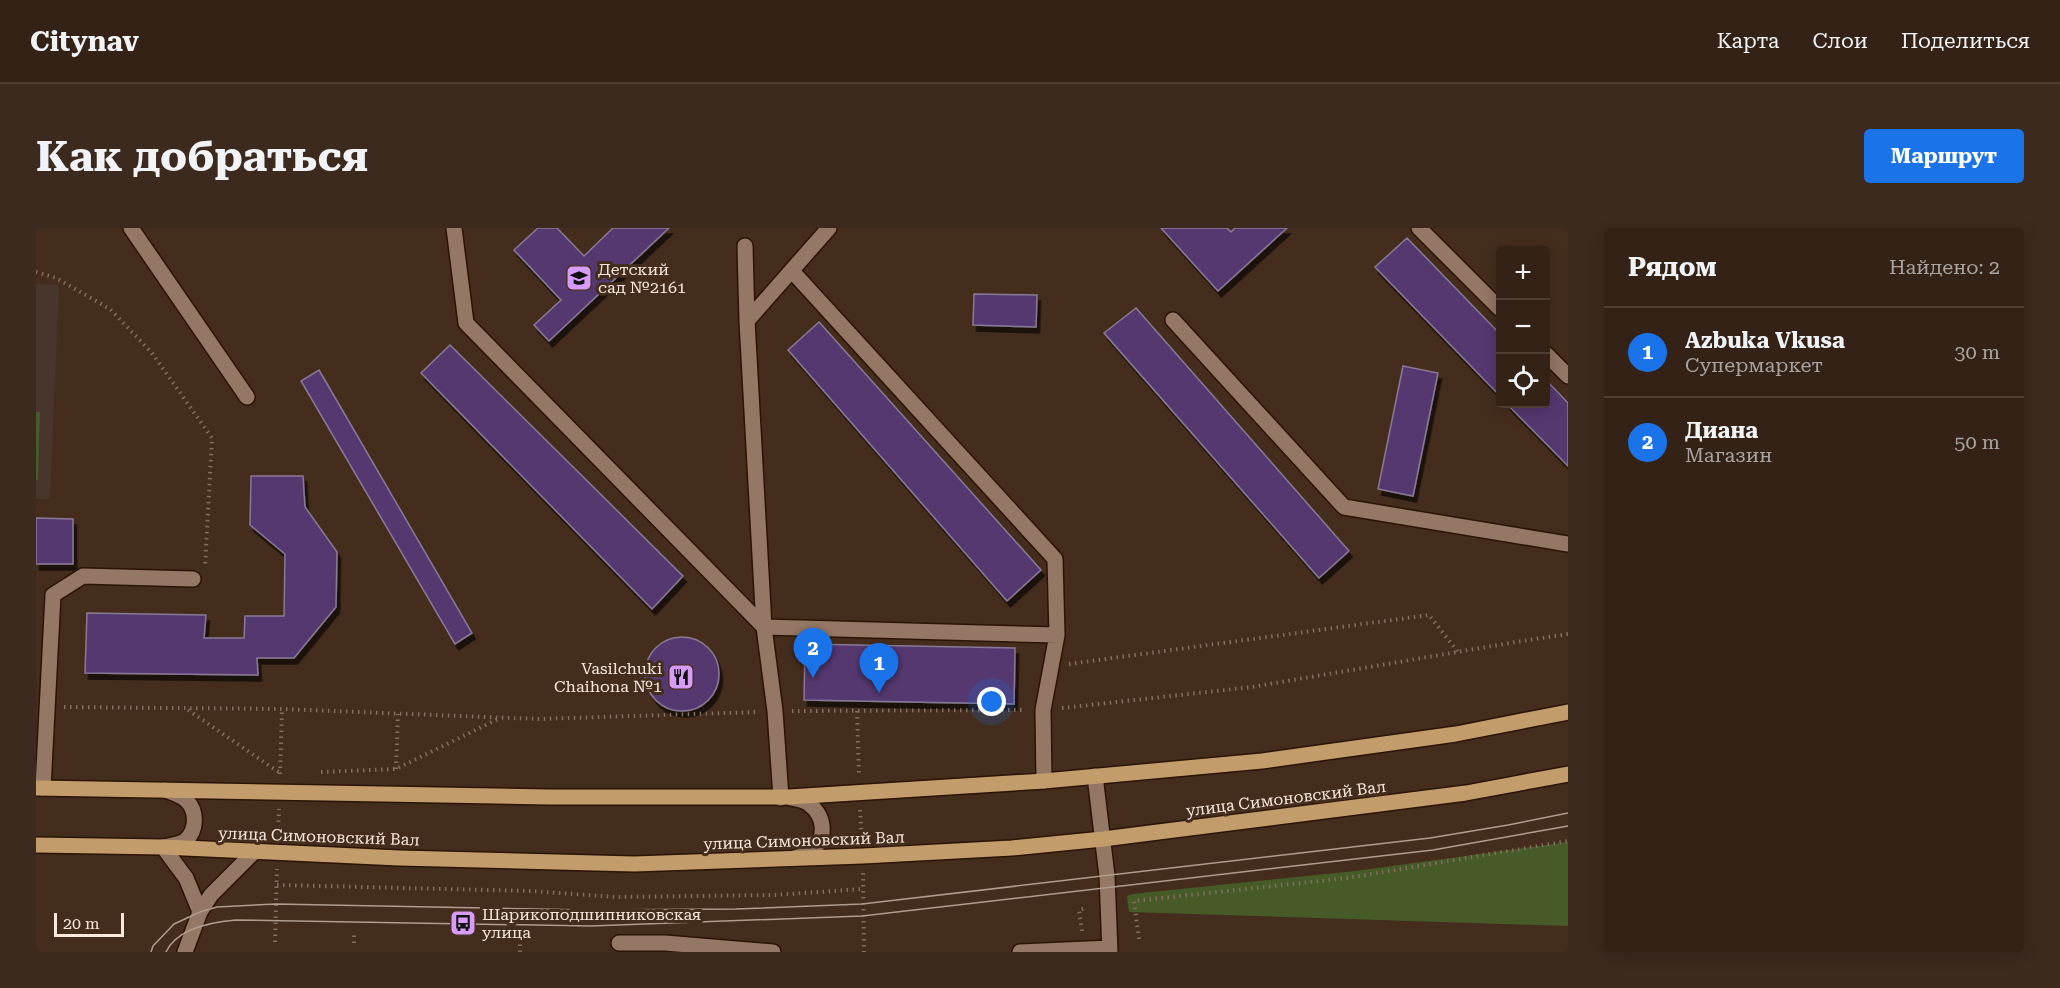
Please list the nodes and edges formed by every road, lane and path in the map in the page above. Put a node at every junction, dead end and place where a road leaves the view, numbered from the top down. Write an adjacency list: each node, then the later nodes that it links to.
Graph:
1 (131, 228): 13 (street)
2 (454, 228): 16 (street)
3 (830, 228): 6 (street)
4 (1419, 228): 8 (street)
5 (745, 246): 10 (street)
6 (792, 270): 10 (street); 18 (street)
7 (36, 272): 15 (path)
8 (1496, 305)
9 (1173, 320): 14 (street)
10 (747, 321): 16 (street)
11 (1550, 359): 12 (street)
12 (1568, 376)
13 (247, 397)
14 (1568, 544)
15 (193, 579): 21 (street)
16 (764, 627): 18 (street); 25 (street)
17 (1568, 634): 19 (path)
18 (1057, 635): 20 (street)
19 (1458, 652): 20 (path); 24 (path)
20 (1051, 666): 24 (street)
21 (46, 707): 23 (path); 37 (street)
22 (282, 709): 23 (path); 28 (path); 32 (path)
23 (188, 710): 32 (path)
24 (1043, 710): 26 (path); 36 (street)
25 (775, 711): 26 (path); 29 (path); 41 (street)
26 (858, 711): 40 (path)
27 (1568, 712): 35 (main road)
28 (398, 714): 29 (path); 30 (path)
29 (500, 718): 30 (path)
30 (396, 769): 31 (path)
31 (315, 772)
32 (280, 773): 33 (path); 39 (path)
33 (292, 773)
34 (1568, 774): 42 (main road, улица Симоновский Вал)
35 (1095, 776): 36 (main road); 42 (street)
36 (1044, 781): 40 (main road)
37 (40, 788): 38 (main road)
38 (165, 790): 39 (main road); 45 (street)
39 (279, 793): 41 (main road); 47 (path)
40 (860, 793): 41 (main road); 48 (path)
41 (785, 797): 49 (street)
42 (1103, 839): 48 (main road, улица Симоновский Вал); 61 (street)
43 (1568, 842): 57 (path)
44 (36, 845): 45 (main road, улица Симоновский Вал)
45 (163, 847): 46 (main road, улица Симоновский Вал); 54 (street)
46 (254, 852): 47 (main road, улица Симоновский Вал); 54 (street)
47 (278, 854): 49 (main road, улица Симоновский Вал); 50 (path)
48 (863, 856): 49 (main road, улица Симоновский Вал); 51 (path)
49 (791, 859)
50 (277, 885): 51 (path); 58 (path)
51 (862, 889): 65 (path)
52 (1087, 908): 53 (path)
53 (1080, 910)
54 (200, 912): 62 (street)
55 (354, 931): 59 (path)
56 (520, 934): 63 (path)
57 (1139, 939)
58 (275, 942)
59 (354, 943)
60 (620, 943): 64 (street)
61 (1110, 950): 66 (street)
62 (185, 952)
63 (520, 952)
64 (773, 952)
65 (864, 952)
66 (1020, 952)

